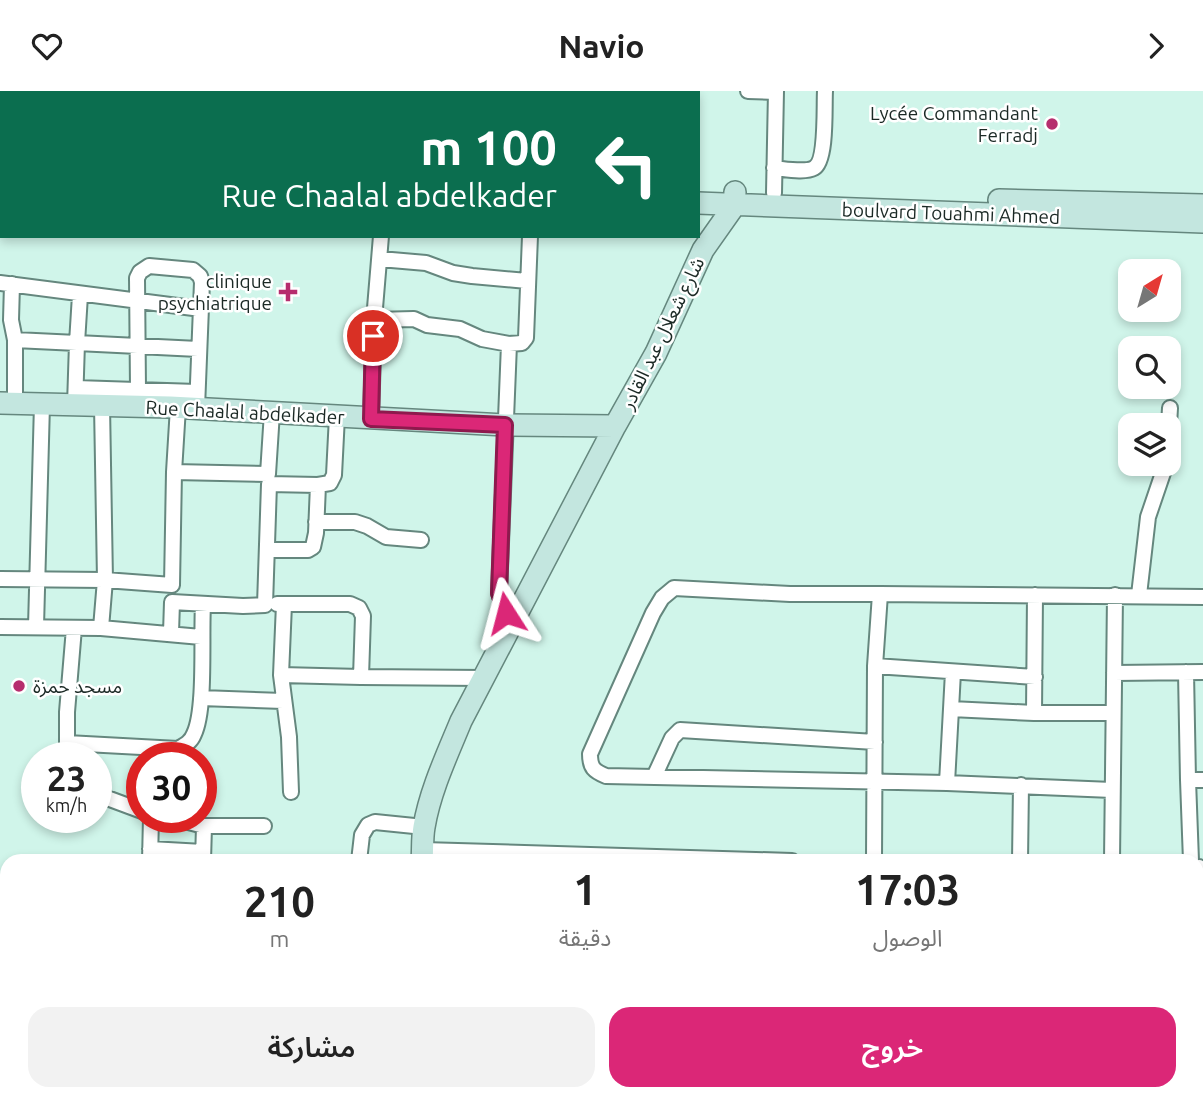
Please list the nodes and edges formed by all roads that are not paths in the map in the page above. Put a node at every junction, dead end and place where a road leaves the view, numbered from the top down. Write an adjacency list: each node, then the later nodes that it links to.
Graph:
1 (748, 91): 3 (street)
2 (825, 91): 4 (street)
3 (776, 92): 4 (street)
4 (774, 168): 6 (street)
5 (700, 190): 7 (street, boulvard Touahmi Ahmed)
6 (774, 193): 7 (street, boulvard Touahmi Ahmed); 9 (street, boulvard Touahmi Ahmed)
7 (735, 199): 8 (street, boulvard Touahmi Ahmed); 9 (street, boulvard Touahmi Ahmed); 14 (street, شارع شعلال عبد القادر)
8 (700, 203)
9 (1108, 211): 10 (street, boulvard Touahmi Ahmed)
10 (1199, 213)
11 (700, 237): 14 (street)
12 (381, 238): 15 (street)
13 (530, 238): 16 (street)
14 (703, 250): 39 (street, شارع شعلال عبد القادر)
15 (380, 259): 16 (street); 21 (street)
16 (527, 281): 24 (street)
17 (6, 283): 18 (street); 22 (street)
18 (80, 295): 19 (street); 23 (street)
19 (137, 302): 20 (street); 20 (street); 25 (street)
20 (201, 309): 26 (street)
21 (374, 320): 24 (street); 37 (street)
22 (15, 340): 23 (street); 30 (street)
23 (77, 343): 25 (street); 28 (street)
24 (509, 344): 38 (street)
25 (138, 345): 26 (street); 27 (street)
26 (198, 348): 29 (street)
27 (138, 389): 28 (street); 29 (street)
28 (75, 397): 31 (street, Rue Chaalal abdelkader); 32 (street, Rue Chaalal abdelkader)
29 (191, 402): 32 (street, Rue Chaalal abdelkader); 34 (street, Rue Chaalal abdelkader); 40 (street)
30 (8, 403): 31 (street, Rue Chaalal abdelkader)
31 (42, 404): 48 (street)
32 (102, 405): 49 (street)
33 (1170, 408): 35 (street)
34 (272, 412): 36 (street, Rue Chaalal abdelkader); 42 (street)
35 (1170, 413)
36 (337, 416): 37 (street, Rue Chaalal abdelkader); 43 (street)
37 (371, 419): 38 (street, Rue Chaalal abdelkader)
38 (505, 425): 39 (street, Rue Chaalal abdelkader); 60 (street)
39 (615, 426): 60 (street, شارع شعلال عبد القادر)
40 (174, 471): 42 (street); 50 (street)
41 (1162, 476): 54 (street)
42 (268, 479): 43 (street); 46 (street)
43 (318, 485): 44 (street)
44 (316, 522): 45 (street); 46 (street)
45 (421, 540)
46 (267, 550): 59 (street)
47 (0, 579): 48 (street)
48 (39, 579): 49 (street); 62 (street)
49 (105, 580): 50 (street); 64 (street)
50 (172, 585): 56 (street)
51 (880, 594): 52 (street); 67 (street); 84 (street)
52 (1035, 595): 53 (street); 74 (street)
53 (1115, 595): 54 (street); 71 (street)
54 (1139, 595): 55 (street)
55 (1203, 597)
56 (172, 602): 58 (street); 65 (street)
57 (284, 604): 59 (street); 72 (street); 73 (street)
58 (202, 605): 59 (street); 66 (street)
59 (265, 605)
60 (513, 623): 75 (street, شارع شعلال عبد القادر)
61 (0, 627): 62 (street)
62 (36, 627): 63 (street)
63 (74, 628): 64 (street); 81 (street)
64 (100, 628): 65 (street)
65 (171, 633): 66 (street)
66 (201, 637): 76 (street)
67 (875, 666): 68 (street); 82 (street)
68 (953, 672): 74 (street); 78 (street)
69 (1186, 672): 70 (street); 71 (street); 85 (street)
70 (1203, 672)
71 (1114, 673): 80 (street)
72 (281, 675): 73 (street); 77 (street)
73 (361, 677): 75 (street)
74 (1035, 677): 79 (street)
75 (484, 678): 93 (street, شارع شعلال عبد القادر)
76 (201, 698): 77 (street); 83 (street)
77 (283, 701): 90 (street)
78 (951, 709): 79 (street); 87 (street)
79 (1034, 713): 80 (street)
80 (1113, 713): 89 (street)
81 (67, 742)
82 (875, 742): 84 (street); 86 (street)
83 (112, 745)
84 (654, 777): 86 (street)
85 (1196, 780): 103 (street)
86 (875, 781): 87 (street); 100 (street)
87 (947, 783): 88 (street)
88 (1021, 785): 89 (street); 101 (street)
89 (1112, 790): 102 (street)
90 (291, 793)
91 (217, 826): 92 (street)
92 (264, 826)
93 (424, 827): 98 (street); 99 (street, شارع شعلال عبد القادر)
94 (151, 833): 96 (street)
95 (204, 833): 97 (street)
96 (150, 854)
97 (203, 854)
98 (360, 854)
99 (423, 854)
100 (874, 854)
101 (1020, 854)
102 (1112, 854)
103 (1197, 854)

